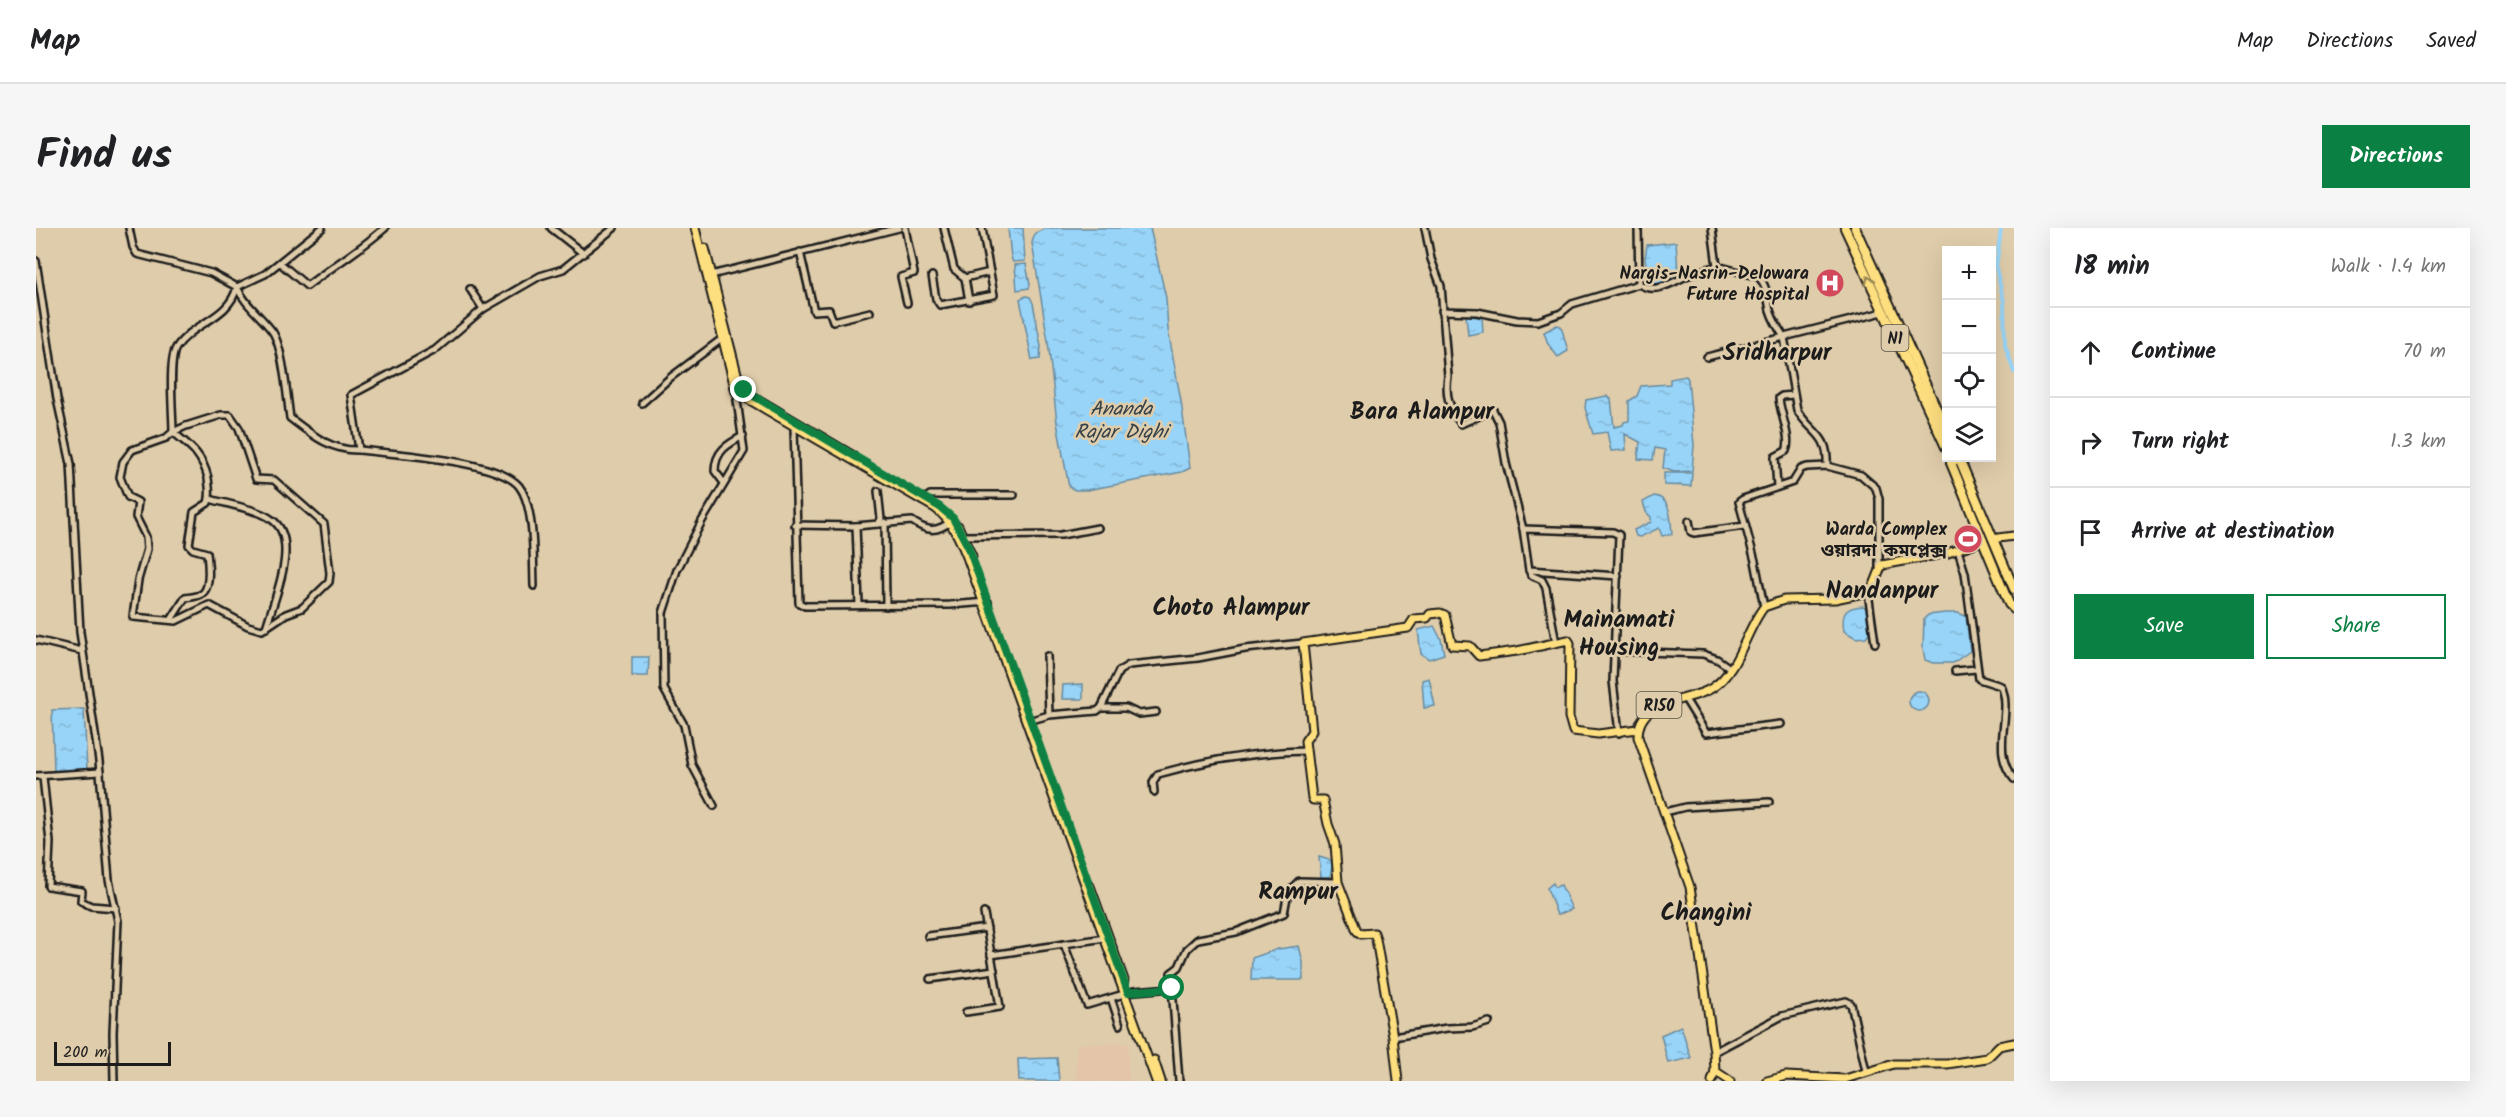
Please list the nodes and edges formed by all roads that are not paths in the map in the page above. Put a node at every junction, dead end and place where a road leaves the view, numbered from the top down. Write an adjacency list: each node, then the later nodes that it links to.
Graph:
1 (129, 228): 27 (street)
2 (322, 228): 20 (street)
3 (385, 228): 20 (street)
4 (551, 228): 18 (street)
5 (614, 228): 18 (street)
6 (695, 228): 36 (main road)
7 (700, 228): 23 (main road)
8 (899, 228): 17 (street)
9 (905, 228): 30 (street)
10 (944, 228): 25 (street)
11 (982, 228): 22 (street)
12 (1425, 228): 32 (street)
13 (1638, 228): 26 (street)
14 (1712, 228): 21 (street)
15 (1845, 228): 34 (highway, N1, one-way to 15)
16 (1855, 228): 41 (highway, N1)
17 (800, 252): 23 (street); 33 (street)
18 (584, 254): 31 (street)
19 (36, 261): 89 (street)
20 (280, 263): 27 (street)
21 (1717, 267): 26 (street); 35 (street)
22 (990, 272): 25 (street); 29 (street)
23 (711, 275): 38 (main road)
24 (932, 276): 29 (street)
25 (965, 278): 29 (street)
26 (1638, 284): 32 (street)
27 (237, 287): 43 (street); 46 (street)
28 (470, 289): 31 (street)
29 (969, 301)
30 (907, 303)
31 (483, 309): 46 (street)
32 (1442, 311): 65 (street)
33 (870, 312)
34 (1883, 312): 35 (street); 45 (highway, N1)
35 (1784, 337): 37 (street); 39 (street)
36 (723, 338): 38 (main road); 40 (street)
37 (1707, 357)
38 (741, 392): 42 (main road); 44 (street)
39 (1793, 395): 51 (street); 53 (street)
40 (642, 403)
41 (1942, 419)
42 (796, 425): 57 (main road); 61 (street)
43 (173, 432): 56 (street); 83 (street); 84 (street)
44 (743, 436): 52 (street); 52 (street)
45 (1942, 436)
46 (359, 450): 75 (street)
47 (1952, 462): 69 (highway)
48 (1959, 462): 68 (highway)
49 (1959, 462): 76 (highway)
50 (1959, 462): 82 (highway)
51 (1827, 466): 53 (street); 71 (street)
52 (724, 483): 110 (street)
53 (1777, 487): 63 (street)
54 (878, 491): 60 (street)
55 (1014, 495): 57 (street)
56 (210, 499): 83 (street); 84 (street)
57 (924, 499): 59 (main road); 67 (main road)
58 (1689, 521): 63 (street)
59 (950, 522): 60 (street); 78 (main road)
60 (882, 523): 62 (street); 80 (street)
61 (795, 525): 62 (street); 79 (street)
62 (856, 526): 79 (street)
63 (1745, 526): 81 (street)
64 (1098, 528): 67 (street)
65 (1522, 530): 72 (street); 73 (street)
66 (2014, 536): 68 (main road)
67 (964, 537): 78 (main road)
68 (1998, 538): 74 (highway)
69 (1983, 540): 70 (main road); 82 (highway)
70 (1958, 550): 71 (main road); 93 (street)
71 (1879, 567): 77 (main road)
72 (1529, 570): 73 (street); 87 (street)
73 (1618, 576): 90 (street)
74 (2014, 577)
75 (534, 586)
76 (2014, 590)
77 (1868, 592): 81 (main road); 88 (street)
78 (986, 603): 80 (street); 99 (main road); 117 (main road)
79 (859, 605): 80 (street)
80 (886, 606)
81 (1764, 607): 92 (main road, R150)
82 (2014, 608)
83 (171, 620): 84 (street)
84 (266, 629)
85 (36, 640): 89 (street)
86 (1303, 643): 87 (main road); 96 (street); 103 (main road)
87 (1556, 643): 102 (main road)
88 (1875, 643)
89 (82, 651): 104 (street)
90 (1615, 651): 92 (street); 102 (street)
91 (1047, 656): 98 (street)
92 (1730, 668): 95 (main road, R150)
93 (1976, 669): 94 (street); 107 (street)
94 (1955, 671)
95 (1685, 699): 100 (street); 101 (main road, R150)
96 (1101, 708): 97 (street); 98 (street)
97 (1156, 712)
98 (1049, 715): 99 (street)
99 (1032, 720): 123 (main road)
100 (1781, 724)
101 (1638, 729): 102 (main road); 111 (main road, R150)
102 (1619, 733)
103 (1306, 751): 108 (street); 112 (main road)
104 (100, 772): 106 (street); 113 (street)
105 (36, 776): 106 (street)
106 (43, 777): 113 (street)
107 (2014, 779)
108 (1154, 792)
109 (1769, 802): 111 (street)
110 (714, 806)
111 (1665, 812): 130 (main road, R150)
112 (1338, 882): 122 (street); 128 (main road)
113 (116, 908): 134 (street)
114 (984, 913): 115 (street)
115 (987, 928): 116 (street); 119 (street)
116 (928, 936)
117 (1105, 938): 118 (street); 123 (main road)
118 (1064, 944): 119 (street); 124 (street)
119 (991, 955): 120 (street)
120 (994, 970): 121 (street); 125 (street)
121 (930, 979)
122 (1172, 988): 123 (street); 137 (street)
123 (1126, 993): 124 (street); 135 (main road); 136 (main road)
124 (1111, 998): 127 (street)
125 (966, 1012)
126 (1489, 1022): 128 (street)
127 (1120, 1025)
128 (1393, 1037): 138 (main road)
129 (2014, 1043): 132 (main road)
130 (1714, 1052): 131 (main road, R150); 132 (street)
131 (1715, 1071): 139 (main road, R150); 140 (main road)
132 (1866, 1071): 133 (main road)
133 (1846, 1080): 141 (main road)
134 (114, 1081)
135 (1156, 1081)
136 (1161, 1081)
137 (1179, 1081)
138 (1398, 1081)
139 (1712, 1081)
140 (1730, 1081)
141 (1768, 1081)

